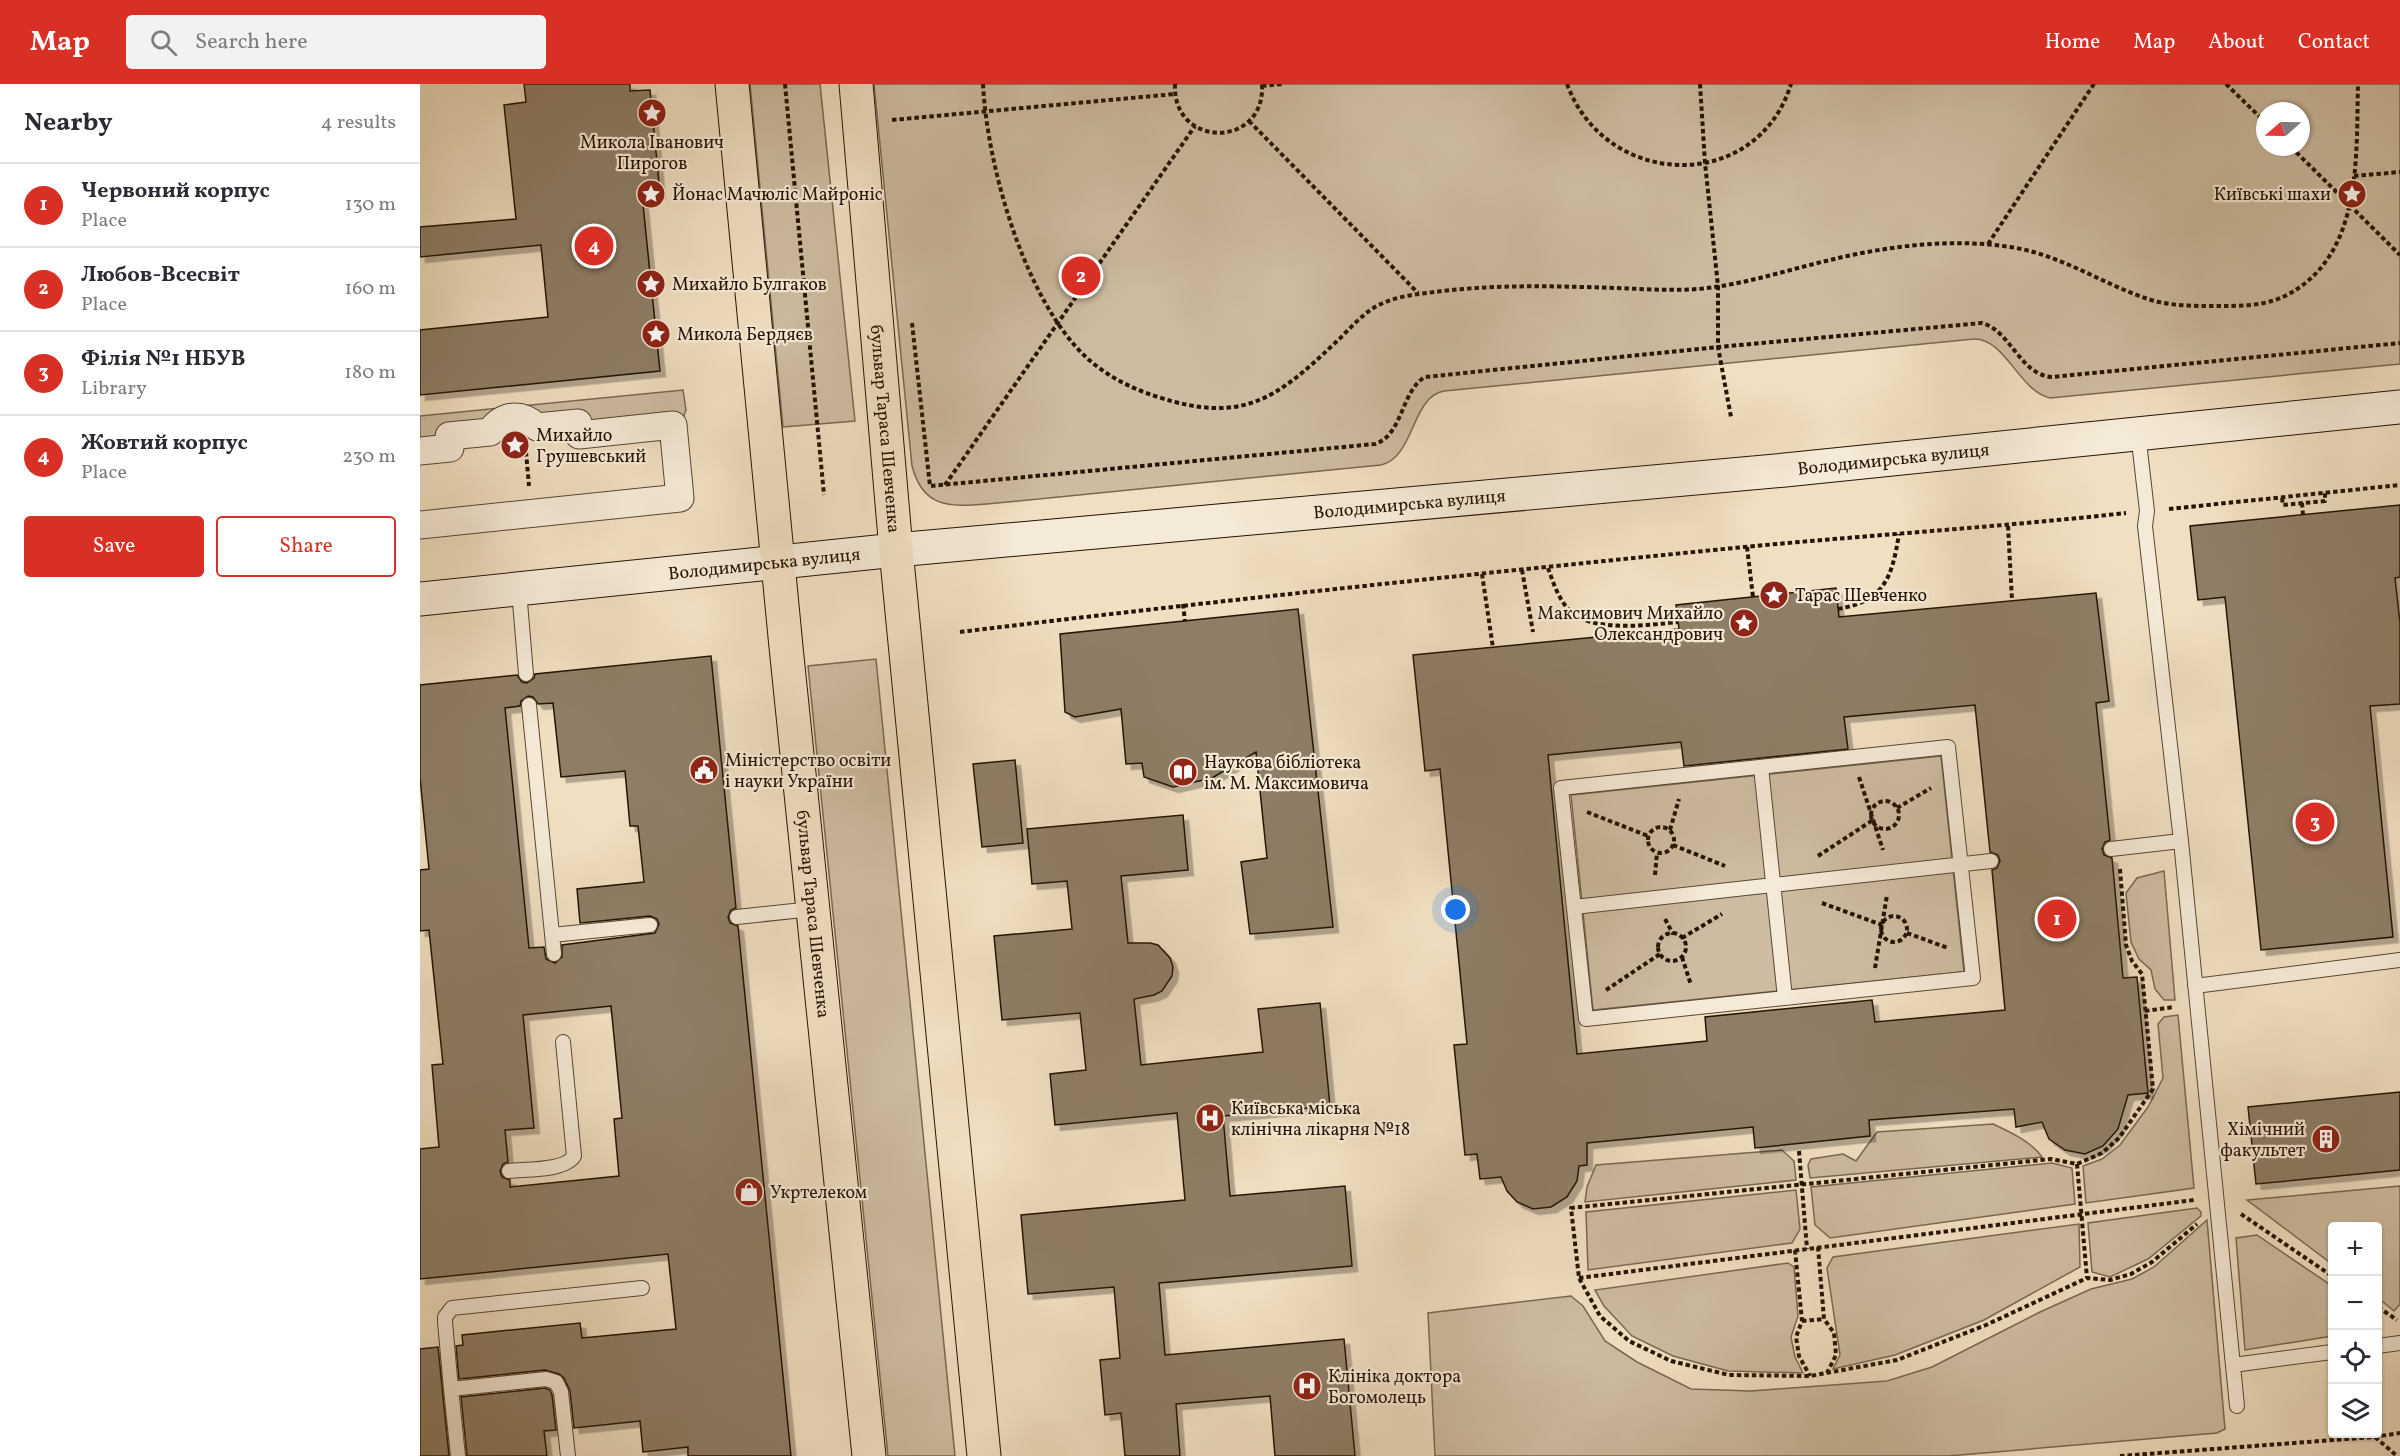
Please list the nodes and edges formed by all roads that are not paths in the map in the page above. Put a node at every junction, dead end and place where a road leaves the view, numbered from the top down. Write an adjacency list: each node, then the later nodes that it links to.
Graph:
1 (732, 84): 8 (main road, бульвар Тараса Шевченка)
2 (856, 84): 7 (main road, бульвар Тараса Шевченка)
3 (2400, 407): 4 (main road, Володимирська вулиця)
4 (2138, 433): 7 (main road, Володимирська вулиця); 14 (lane)
5 (420, 451): 6 (street)
6 (420, 525)
7 (896, 550): 8 (main road, Володимирська вулиця); 40 (main road, бульвар Тараса Шевченка)
8 (778, 562): 9 (main road, Володимирська вулиця); 20 (main road, бульвар Тараса Шевченка)
9 (519, 590): 10 (main road, Володимирська вулиця); 11 (lane)
10 (420, 599)
11 (526, 674)
12 (529, 705): 23 (lane)
13 (1761, 767): 17 (lane); 18 (lane); 19 (lane)
14 (2181, 841): 15 (lane); 26 (lane)
15 (2115, 848)
16 (1991, 861): 17 (lane)
17 (1961, 865): 18 (lane); 27 (lane)
18 (1772, 885): 19 (lane); 27 (lane)
19 (1574, 907): 27 (lane)
20 (814, 909): 21 (lane); 39 (main road, бульвар Тараса Шевченка)
21 (737, 917)
22 (650, 925): 23 (lane)
23 (552, 935): 24 (lane)
24 (554, 954)
25 (2400, 960): 26 (lane)
26 (2195, 986): 34 (lane)
27 (1785, 998)
28 (563, 1042): 29 (lane)
29 (509, 1171)
30 (642, 1288): 35 (lane)
31 (2400, 1343): 32 (lane)
32 (2382, 1345)
33 (2328, 1353): 34 (lane)
34 (2233, 1365): 36 (lane)
35 (451, 1389): 37 (lane); 38 (lane)
36 (2237, 1406)
37 (458, 1456)
38 (568, 1456)
39 (869, 1456)
40 (984, 1456)

